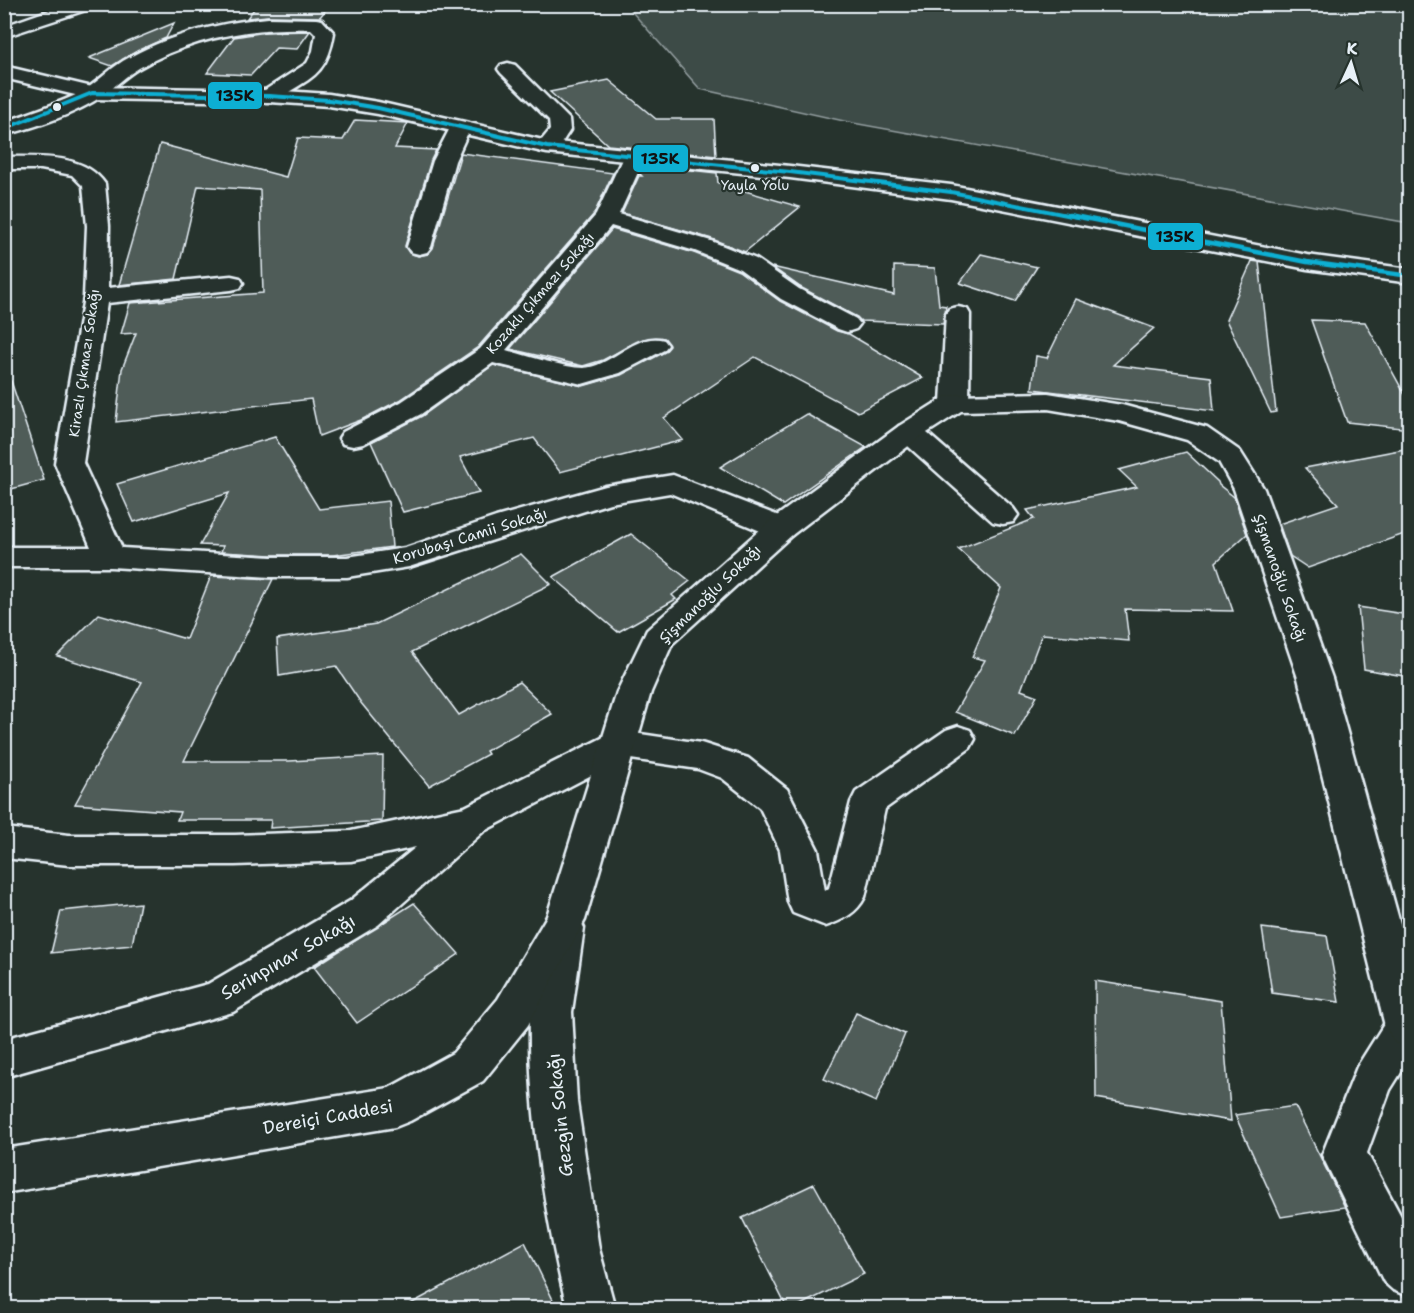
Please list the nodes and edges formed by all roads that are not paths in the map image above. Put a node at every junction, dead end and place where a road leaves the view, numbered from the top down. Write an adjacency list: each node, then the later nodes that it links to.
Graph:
1 (86, 4): 2 (street)
2 (4, 32)
3 (508, 69): 9 (street)
4 (4, 72): 5 (street)
5 (92, 93): 6 (street); 6 (street); 8 (street)
6 (269, 96): 7 (street)
7 (460, 128): 9 (street); 13 (street)
8 (4, 129)
9 (547, 147): 10 (street)
10 (634, 157): 12 (street, Kozaklı Çıkmazı Sokağı); 14 (street)
11 (4, 163): 16 (street, Kirazlı Çıkmazı Sokağı)
12 (606, 217): 18 (street); 20 (street, Kozaklı Çıkmazı Sokağı)
13 (419, 247)
14 (1410, 276)
15 (231, 283): 16 (street)
16 (96, 297): 27 (street, Kirazlı Çıkmazı Sokağı)
17 (958, 314): 21 (street)
18 (846, 324)
19 (655, 345): 20 (street)
20 (489, 354): 23 (street, Kozaklı Çıkmazı Sokağı)
21 (956, 404): 22 (street, Şişmanoğlu Sokağı); 33 (street, Şişmanoğlu Sokağı)
22 (909, 432): 24 (street); 25 (street, Şişmanoğlu Sokağı)
23 (353, 438)
24 (1003, 515)
25 (781, 528): 27 (street, Korubaşı Camii Sokağı); 29 (street, Şişmanoğlu Sokağı)
26 (4, 557): 27 (street, Korubaşı Camii Sokağı)
27 (111, 557)
28 (958, 739): 29 (street)
29 (620, 744): 30 (street); 32 (street, Şişmanoğlu Sokağı)
30 (473, 820): 31 (street); 34 (street, Serinpınar Sokağı)
31 (4, 843)
32 (565, 920): 35 (street, Dereiçi Caddesi); 37 (street, Gezgin Sokağı)
33 (1408, 1028): 36 (street)
34 (4, 1058)
35 (4, 1171)
36 (1410, 1273)
37 (591, 1308)

